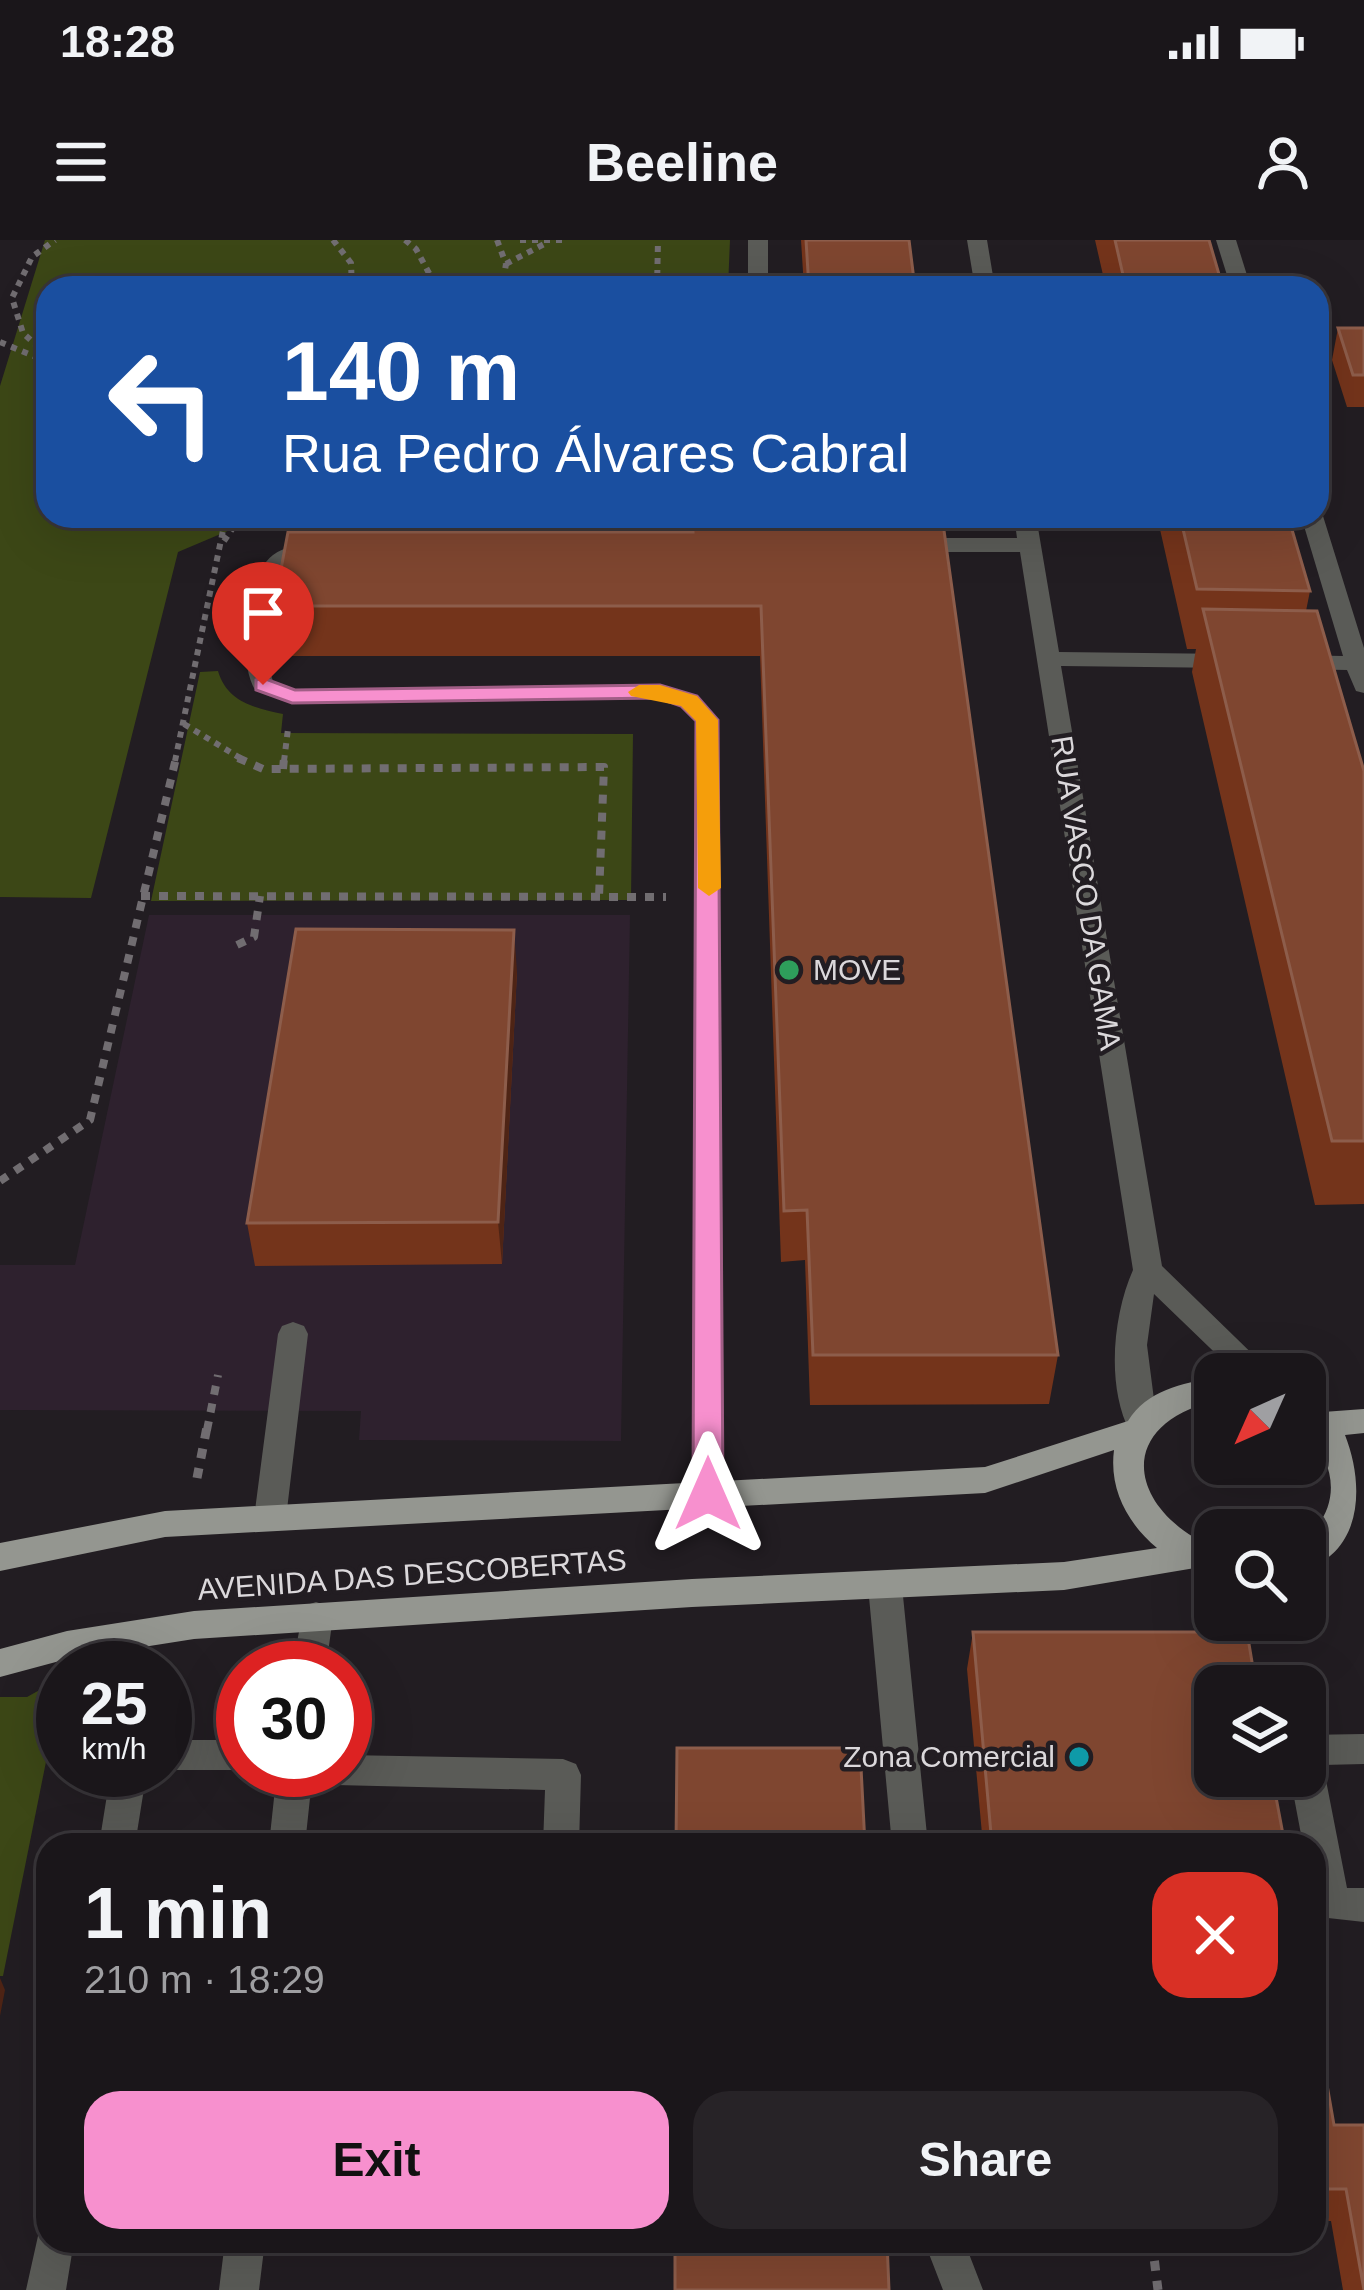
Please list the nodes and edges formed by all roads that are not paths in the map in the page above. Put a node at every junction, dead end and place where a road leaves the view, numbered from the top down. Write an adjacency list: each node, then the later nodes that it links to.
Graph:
1 (758, 240): 4 (street)
2 (976, 240): 5 (street)
3 (1226, 240): 6 (street)
4 (758, 276)
5 (983, 276)
6 (1237, 276)
7 (649, 528): 13 (street)
8 (1027, 528): 10 (street, RUA VASCO DA GAMA)
9 (1316, 528): 15 (street)
10 (1030, 545): 11 (street); 14 (street, RUA VASCO DA GAMA)
11 (874, 546)
12 (343, 547): 24 (street)
13 (578, 547)
14 (1048, 659): 15 (street); 16 (street, RUA VASCO DA GAMA)
15 (1361, 674)
16 (1148, 1270): 18 (street); 22 (street, RUA VASCO DA GAMA)
17 (293, 1334): 25 (street)
18 (1235, 1353)
19 (1194, 1391): 22 (main road, AVENIDA DAS DESCOBERTAS)
20 (1326, 1420): 21 (main road)
21 (1364, 1421)
22 (1138, 1427): 24 (main road, AVENIDA DAS DESCOBERTAS); 27 (main road)
23 (1326, 1435): 26 (main road)
24 (708, 1494): 25 (main road, AVENIDA DAS DESCOBERTAS)
25 (271, 1517): 28 (main road, AVENIDA DAS DESCOBERTAS)
26 (1334, 1543)
27 (1194, 1554)
28 (0, 1557)
29 (1194, 1560): 30 (main road, AVENIDA DAS DESCOBERTAS)
30 (885, 1586): 31 (main road, AVENIDA DAS DESCOBERTAS); 43 (street)
31 (316, 1616): 32 (street); 33 (main road, AVENIDA DAS DESCOBERTAS)
32 (313, 1641)
33 (0, 1663)
34 (1364, 1749): 35 (street)
35 (1326, 1750)
36 (372, 1771): 42 (street)
37 (125, 1797): 40 (street)
38 (292, 1797): 41 (street)
39 (1311, 1797): 44 (street)
40 (119, 1833)
41 (288, 1833)
42 (561, 1833)
43 (909, 1833)
44 (1318, 1833)
45 (1326, 1873): 46 (street)
46 (1364, 1905)
47 (52, 2253): 50 (street)
48 (243, 2253): 51 (street)
49 (949, 2253): 52 (street)
50 (46, 2290)
51 (239, 2290)
52 (963, 2290)

